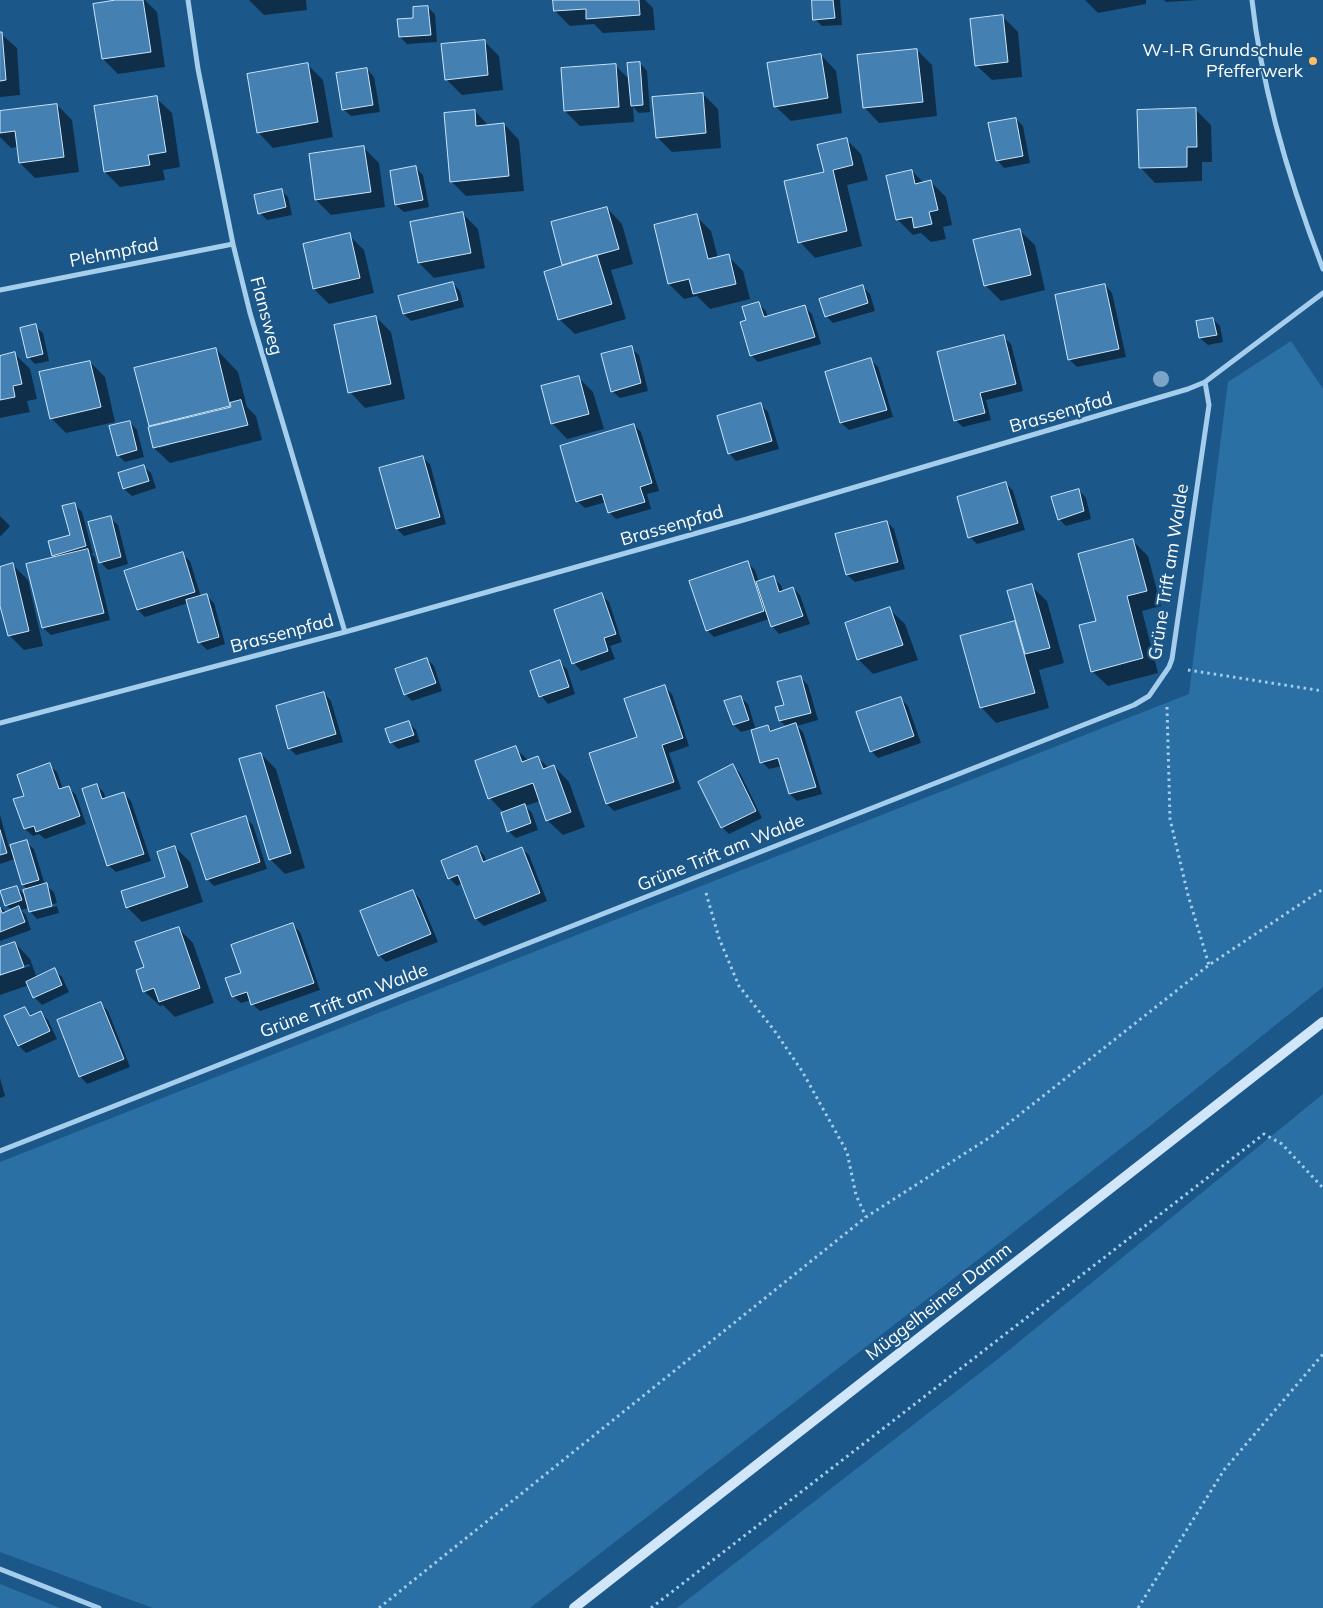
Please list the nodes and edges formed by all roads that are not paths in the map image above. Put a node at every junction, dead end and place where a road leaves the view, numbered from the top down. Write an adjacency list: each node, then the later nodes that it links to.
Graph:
1 (188, 0): 3 (street, Flansweg)
2 (1252, 0): 4 (street)
3 (233, 244): 5 (street, Plehmpfad); 8 (street, Flansweg)
4 (1323, 269)
5 (0, 290)
6 (1323, 293): 7 (street, Brassenpfad)
7 (1205, 382): 8 (street, Brassenpfad); 11 (street, Grüne Trift am Walde)
8 (345, 632): 9 (street, Brassenpfad)
9 (0, 723)
10 (1323, 1022): 14 (main road, Müggelheimer Damm)
11 (0, 1151)
12 (0, 1569): 13 (street)
13 (99, 1608)
14 (574, 1608)

